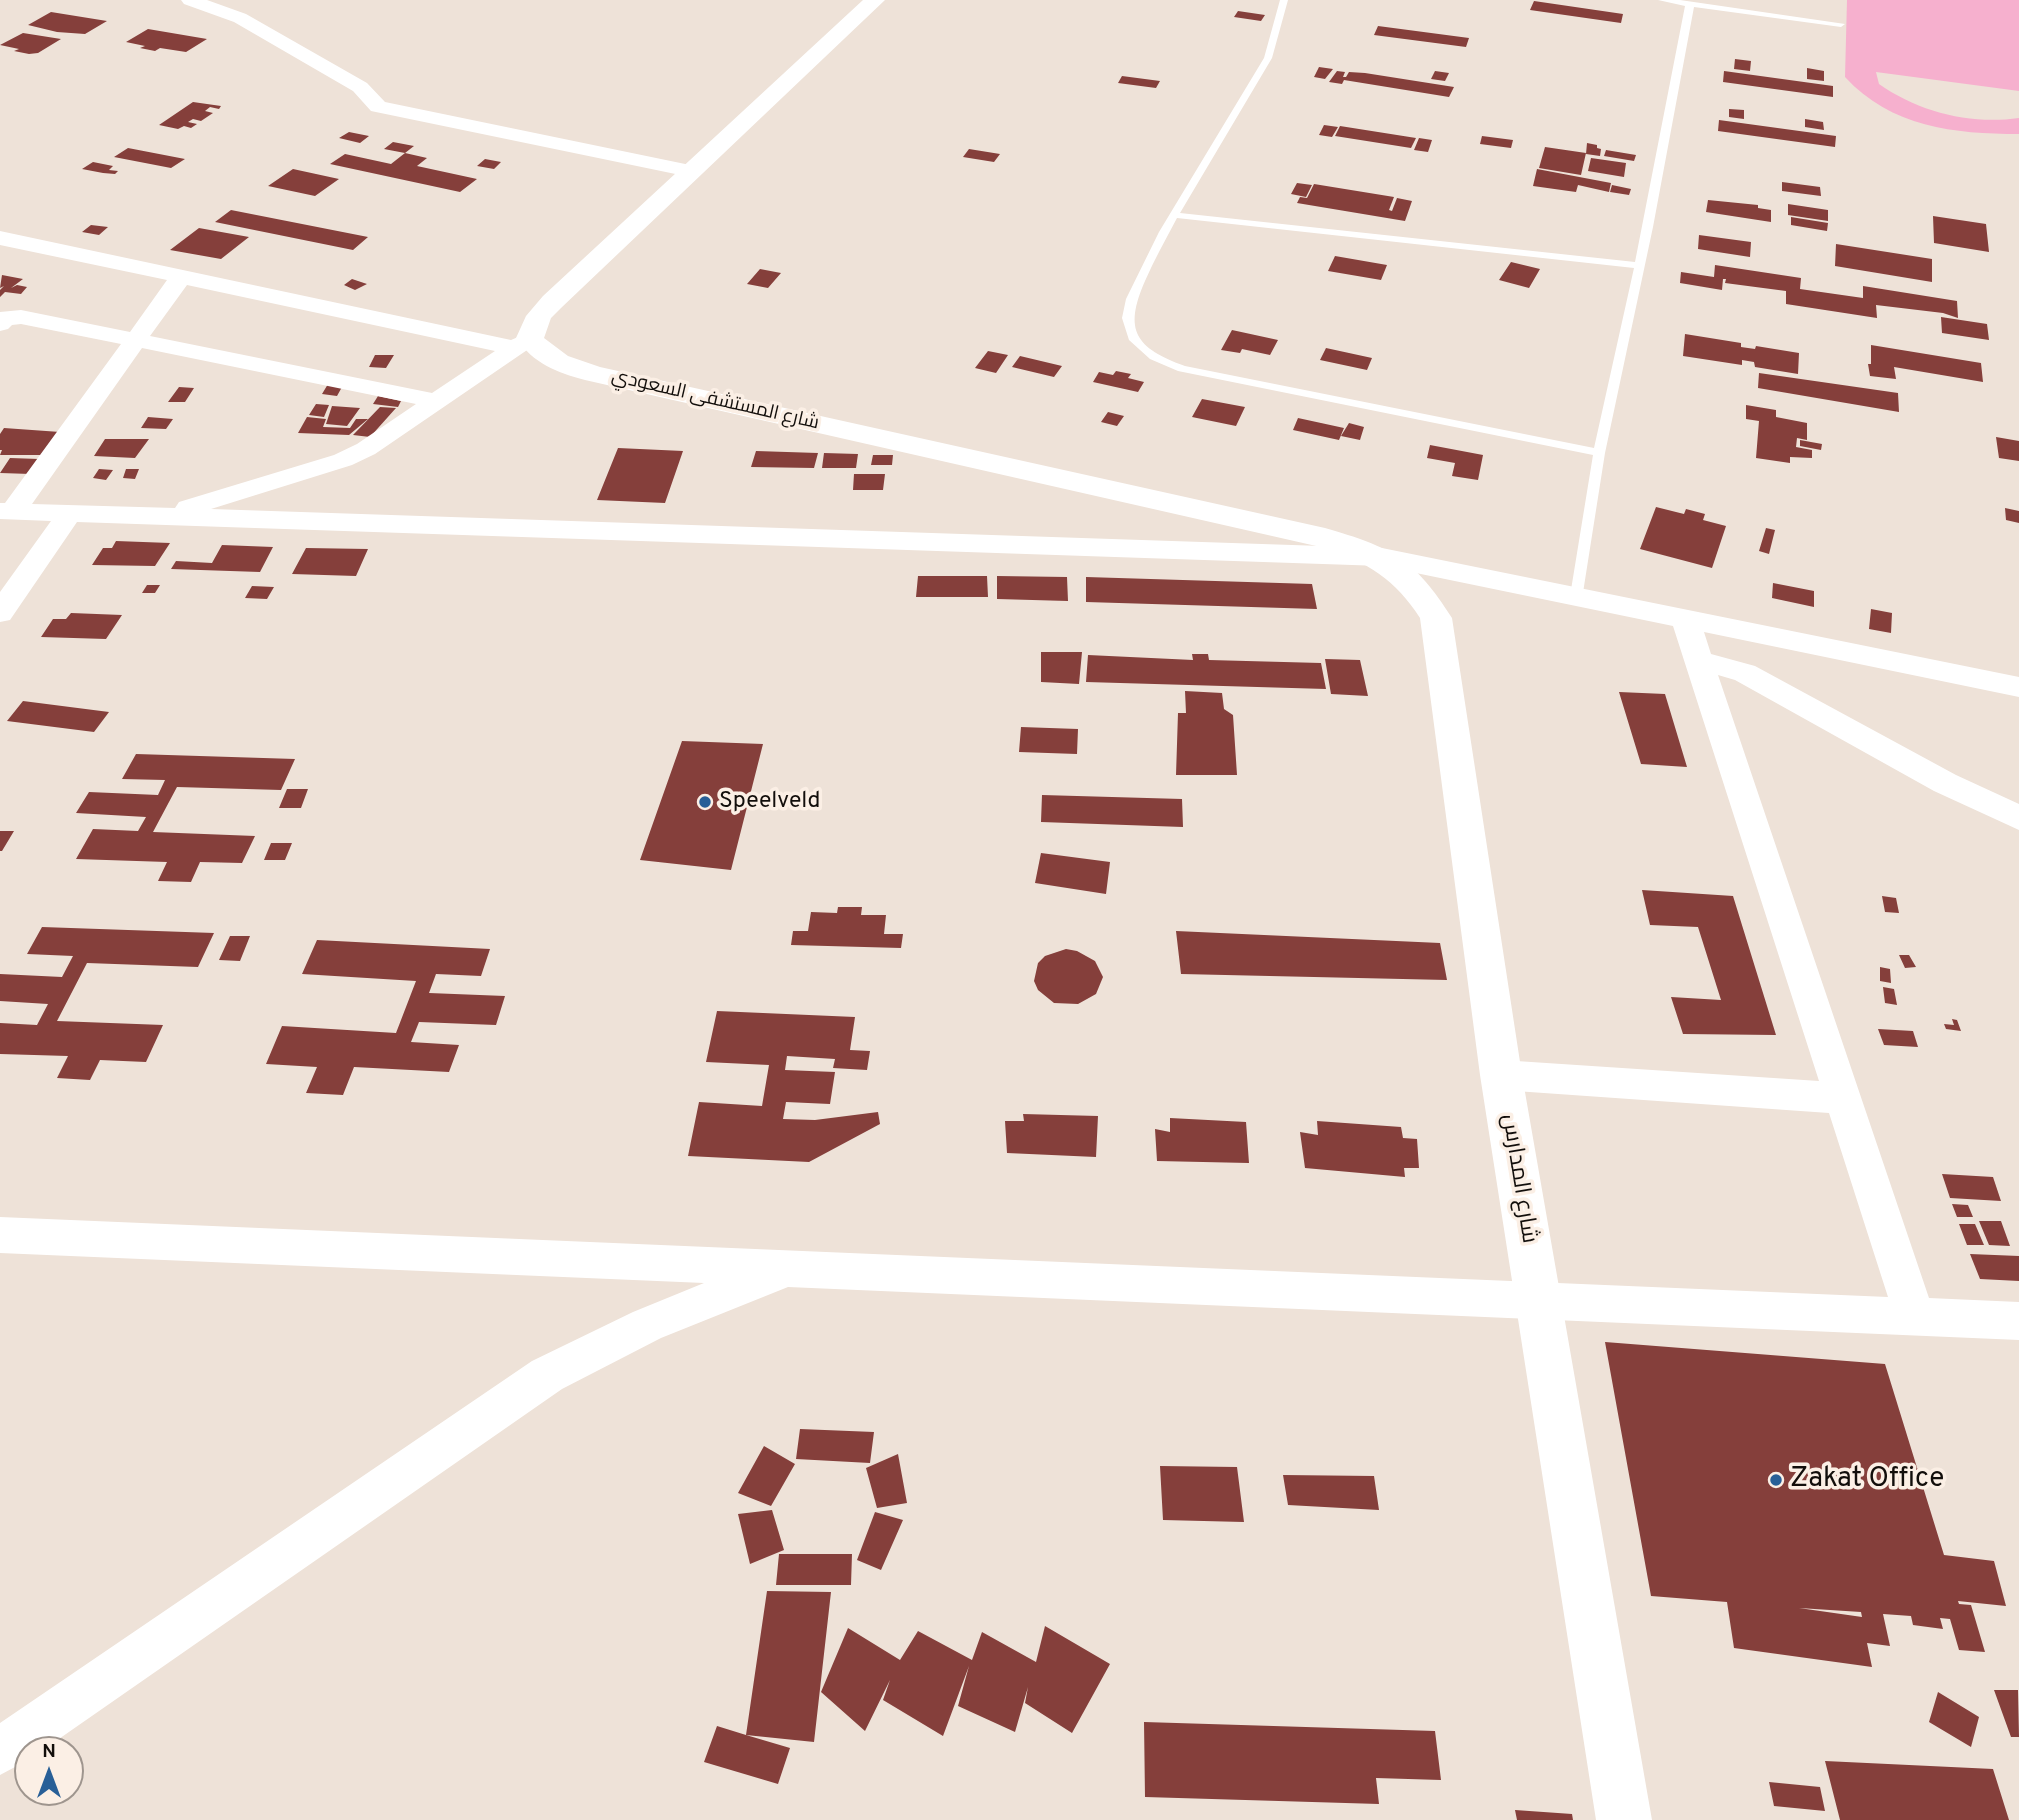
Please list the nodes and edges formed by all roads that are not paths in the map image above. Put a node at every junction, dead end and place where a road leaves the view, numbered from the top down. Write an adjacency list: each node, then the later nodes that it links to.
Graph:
1 (190, 0): 7 (street)
2 (875, 0): 7 (street)
3 (1662, 0): 5 (lane)
4 (1280, 1): 8 (lane)
5 (1690, 4): 6 (lane); 10 (lane)
6 (1842, 24)
7 (690, 171): 14 (street)
8 (1175, 215): 10 (lane); 16 (lane)
9 (0, 237): 11 (street)
10 (1640, 266): 16 (lane)
11 (181, 277): 13 (street); 14 (street)
12 (0, 324): 13 (street)
13 (138, 339): 15 (street); 17 (street)
14 (522, 343): 15 (street); 20 (street, شارع المستشفى السعودي)
15 (436, 401): 19 (street)
16 (1599, 453): 21 (lane)
17 (6, 511): 18 (street)
18 (70, 513): 19 (street); 22 (street)
19 (161, 516): 20 (street)
20 (1382, 557): 21 (street); 27 (street, شارع المدارس)
21 (1577, 596): 23 (street)
22 (0, 613)
23 (1685, 619): 24 (street); 25 (street)
24 (1698, 660): 26 (street); 28 (street)
25 (2019, 687)
26 (2019, 818)
27 (1501, 1076): 28 (street); 31 (street, شارع المدارس)
28 (1842, 1098): 32 (street)
29 (0, 1235): 30 (street)
30 (788, 1269): 31 (street); 34 (street)
31 (1538, 1300): 32 (street); 35 (street, شارع المدارس)
32 (1915, 1317): 33 (street)
33 (2019, 1321)
34 (0, 1751)
35 (1624, 1820)

